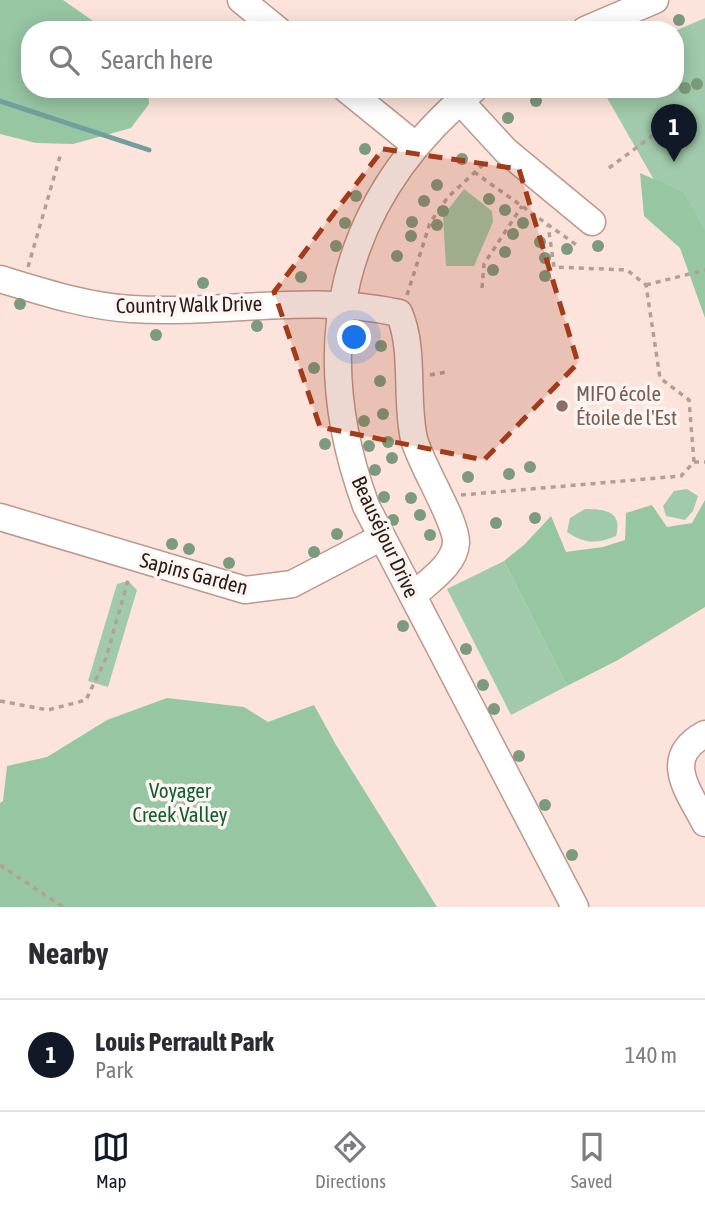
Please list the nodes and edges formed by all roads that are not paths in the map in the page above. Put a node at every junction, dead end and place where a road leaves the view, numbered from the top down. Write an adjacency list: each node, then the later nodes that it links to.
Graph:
1 (241, 0): 3 (street)
2 (655, 0): 4 (street)
3 (267, 21)
4 (606, 21)
5 (357, 98): 8 (street)
6 (464, 98): 8 (street, Beauséjour Drive)
7 (469, 98): 9 (street)
8 (415, 145): 11 (street, Beauséjour Drive)
9 (592, 222)
10 (11, 282): 11 (street, Country Walk Drive)
11 (340, 303): 13 (street, Beauséjour Drive); 14 (street, Country Walk Drive)
12 (0, 517): 13 (street, Sapins Garden)
13 (382, 537): 14 (street, Beauséjour Drive)
14 (413, 596): 17 (street, Beauséjour Drive)
15 (705, 734): 16 (street)
16 (705, 823)
17 (575, 907)

